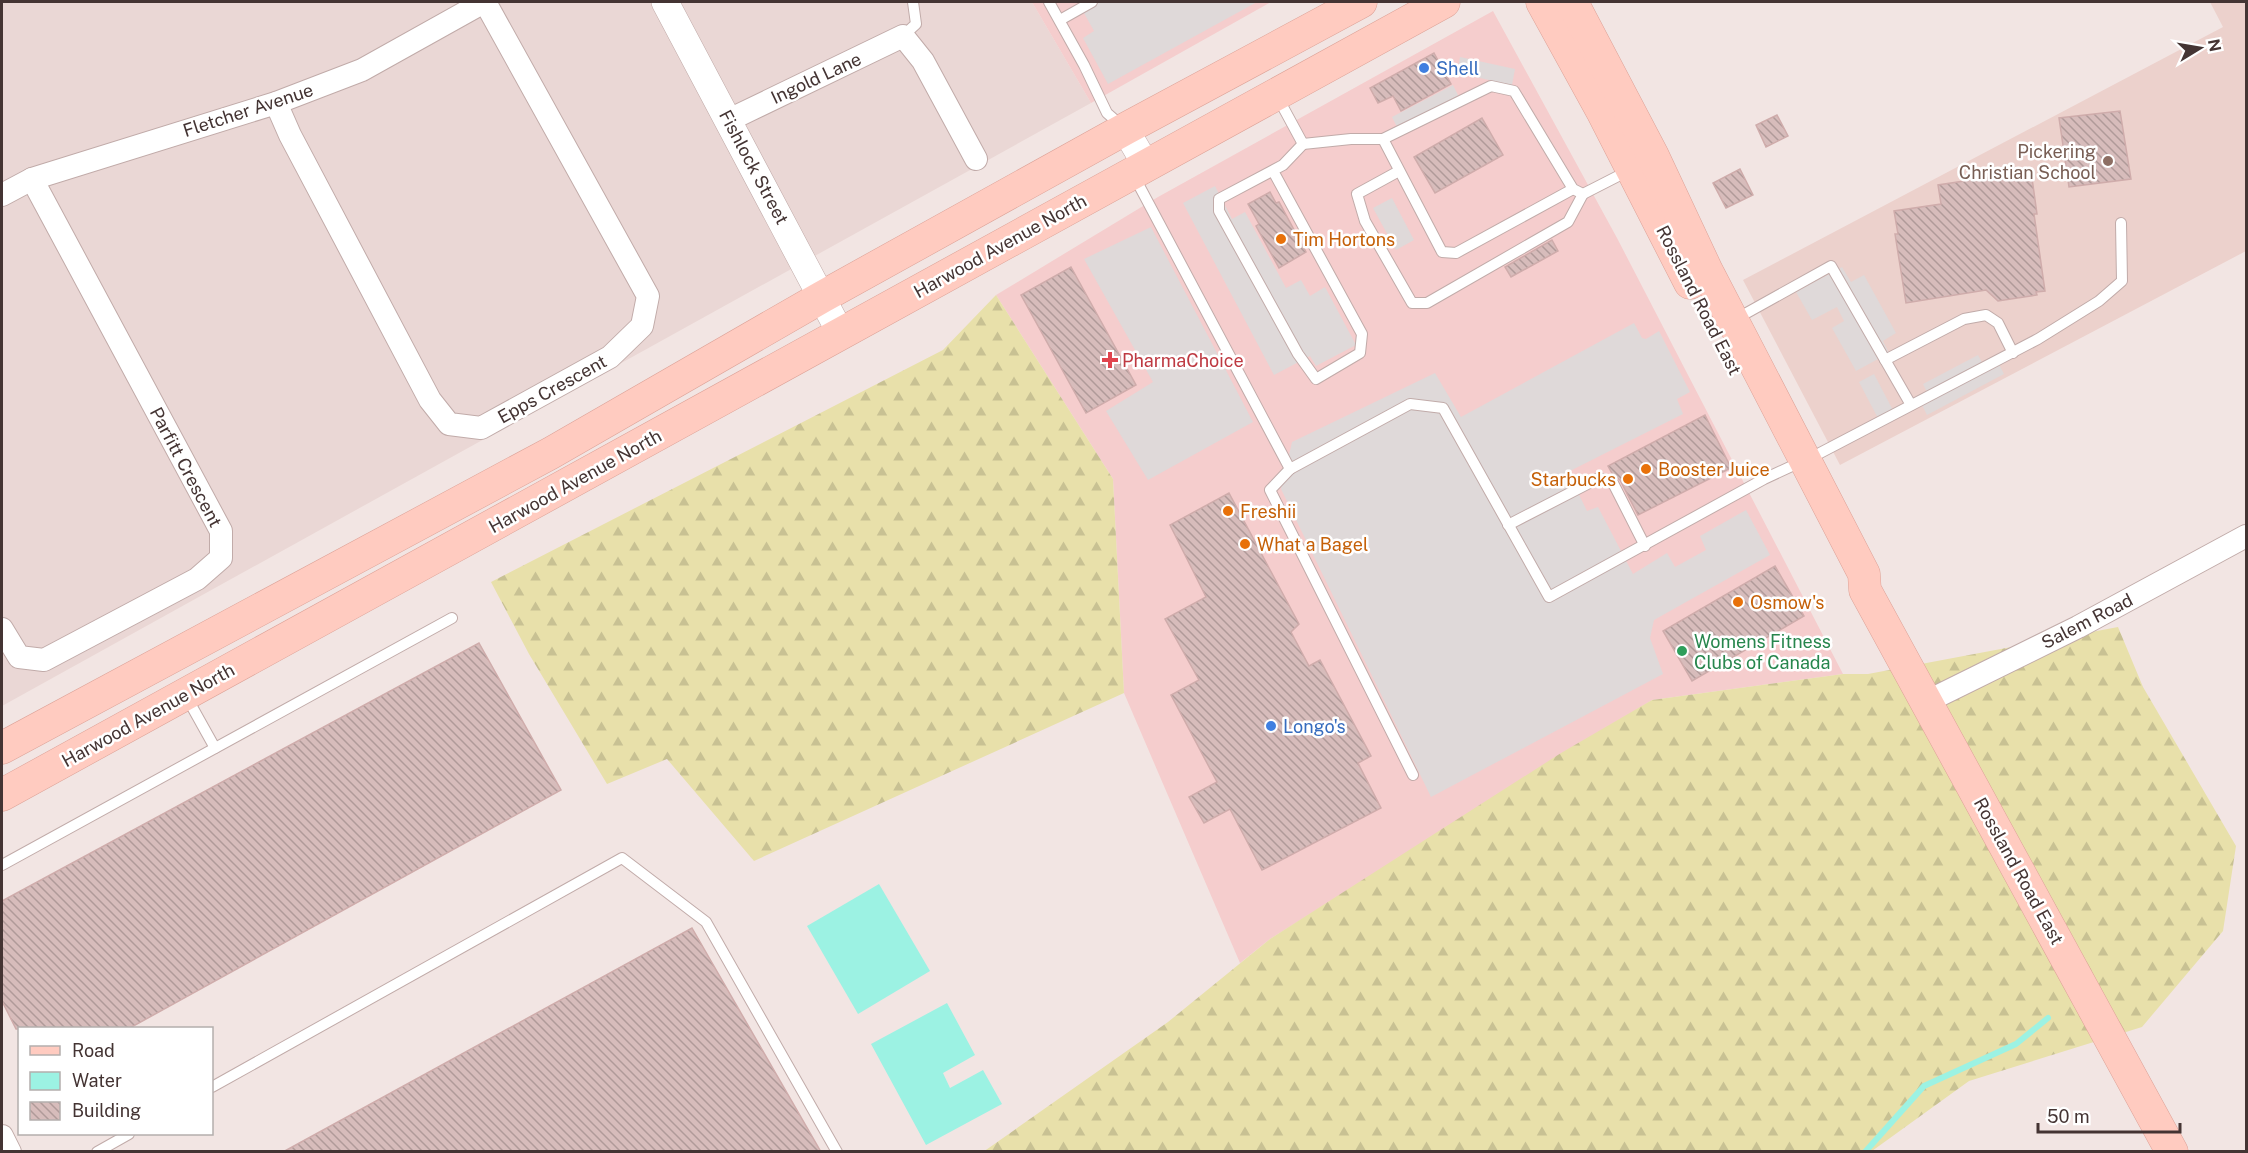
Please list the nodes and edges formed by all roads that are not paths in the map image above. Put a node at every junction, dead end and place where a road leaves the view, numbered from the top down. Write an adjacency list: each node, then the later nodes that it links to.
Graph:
1 (484, 2): 13 (street, Fletcher Avenue); 13 (street, Epps Crescent)
2 (665, 2): 14 (street, Fishlock Street)
3 (913, 2): 11 (lane)
4 (1049, 2): 10 (lane)
5 (1092, 2): 10 (lane)
6 (1361, 2): 15 (main road, Harwood Avenue North)
7 (1444, 2): 12 (main road, Harwood Avenue North)
8 (1542, 2): 20 (main road, Rossland Road East)
9 (1572, 2): 29 (main road, Rossland Road East)
10 (1060, 20): 15 (lane)
11 (903, 36): 14 (street, Ingold Lane); 18 (street)
12 (1276, 95): 17 (lane); 19 (main road, Harwood Avenue North)
13 (276, 103): 23 (street, Fletcher Avenue)
14 (729, 120): 28 (street, Fishlock Street)
15 (1103, 130): 19 (street); 28 (main road, Harwood Avenue North)
16 (1383, 140): 17 (lane); 22 (lane); 24 (lane)
17 (1303, 144): 21 (lane)
18 (976, 159)
19 (1139, 169): 30 (main road, Harwood Avenue North); 35 (lane)
20 (1631, 169): 25 (lane); 34 (main road, Rossland Road East)
21 (1273, 171): 21 (lane)
22 (1399, 171): 24 (lane); 25 (lane)
23 (32, 179): 26 (street, Fletcher Avenue); 40 (street, Parfitt Crescent)
24 (1573, 189): 25 (lane)
25 (1583, 194)
26 (2, 195)
27 (2121, 223): 31 (lane)
28 (822, 297): 30 (street, Fishlock Street); 43 (main road, Harwood Avenue North)
29 (1733, 320): 32 (lane); 34 (main road, Rossland Road East)
30 (841, 334): 41 (main road, Harwood Avenue North)
31 (2013, 353): 32 (lane); 33 (lane)
32 (1885, 360): 33 (lane)
33 (1911, 405): 34 (lane)
34 (1796, 465): 38 (lane); 42 (main road, Rossland Road East)
35 (1290, 469): 36 (lane); 45 (lane)
36 (1508, 525): 38 (lane); 38 (lane)
37 (2247, 536): 42 (street, Salem Road)
38 (1645, 546)
39 (452, 618): 44 (lane)
40 (2, 629)
41 (185, 695): 44 (lane); 46 (main road, Harwood Avenue North)
42 (1926, 702): 54 (main road, Rossland Road East)
43 (2, 748)
44 (215, 748): 47 (lane)
45 (1413, 775)
46 (2, 795)
47 (2, 865)
48 (213, 1086): 53 (lane)
49 (127, 1135): 52 (lane)
50 (2, 1136): 51 (street)
51 (10, 1152)
52 (97, 1152)
53 (837, 1152)
54 (2172, 1152)

